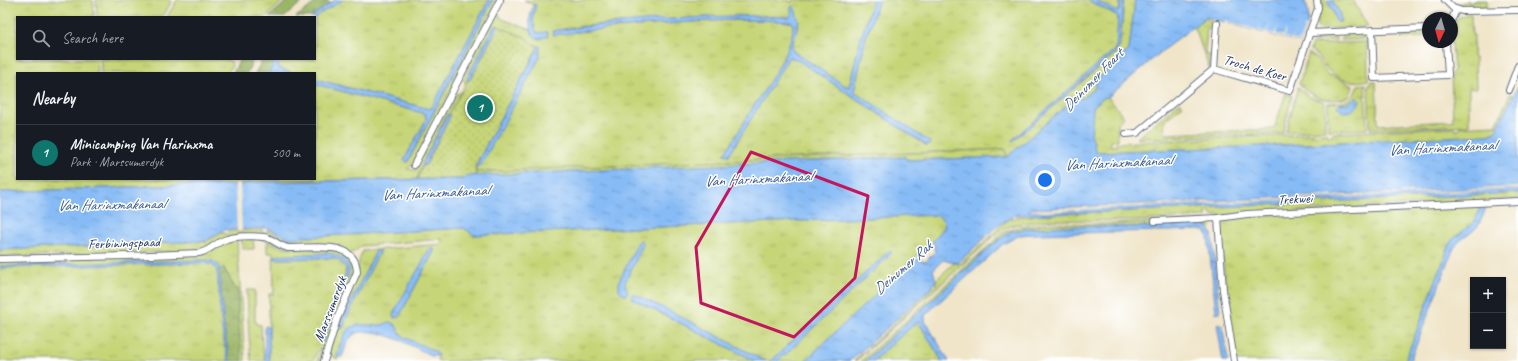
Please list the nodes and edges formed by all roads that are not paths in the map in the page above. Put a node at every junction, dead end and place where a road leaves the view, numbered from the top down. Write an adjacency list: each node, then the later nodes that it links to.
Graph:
1 (500, 0): 15 (street)
2 (1317, 0): 9 (street, Troch de Koer)
3 (1445, 0): 4 (street)
4 (1456, 10): 5 (street)
5 (1518, 10)
6 (1217, 23): 12 (street, Troch de Koer)
7 (1422, 28): 8 (street)
8 (1372, 30): 9 (street); 10 (street)
9 (1310, 32): 12 (street, Troch de Koer)
10 (1446, 48)
11 (1518, 66): 13 (street)
12 (1214, 69): 14 (street, Troch de Koer)
13 (1509, 90)
14 (1126, 134)
15 (414, 165)
16 (1518, 201): 17 (street, Trekwei)
17 (1218, 218): 18 (street, Trekwei); 22 (street)
18 (1156, 221)
19 (245, 237): 20 (street, Ferbiningspaad); 21 (street, Marssumerdyk)
20 (0, 259)
21 (324, 361)
22 (1234, 361)

